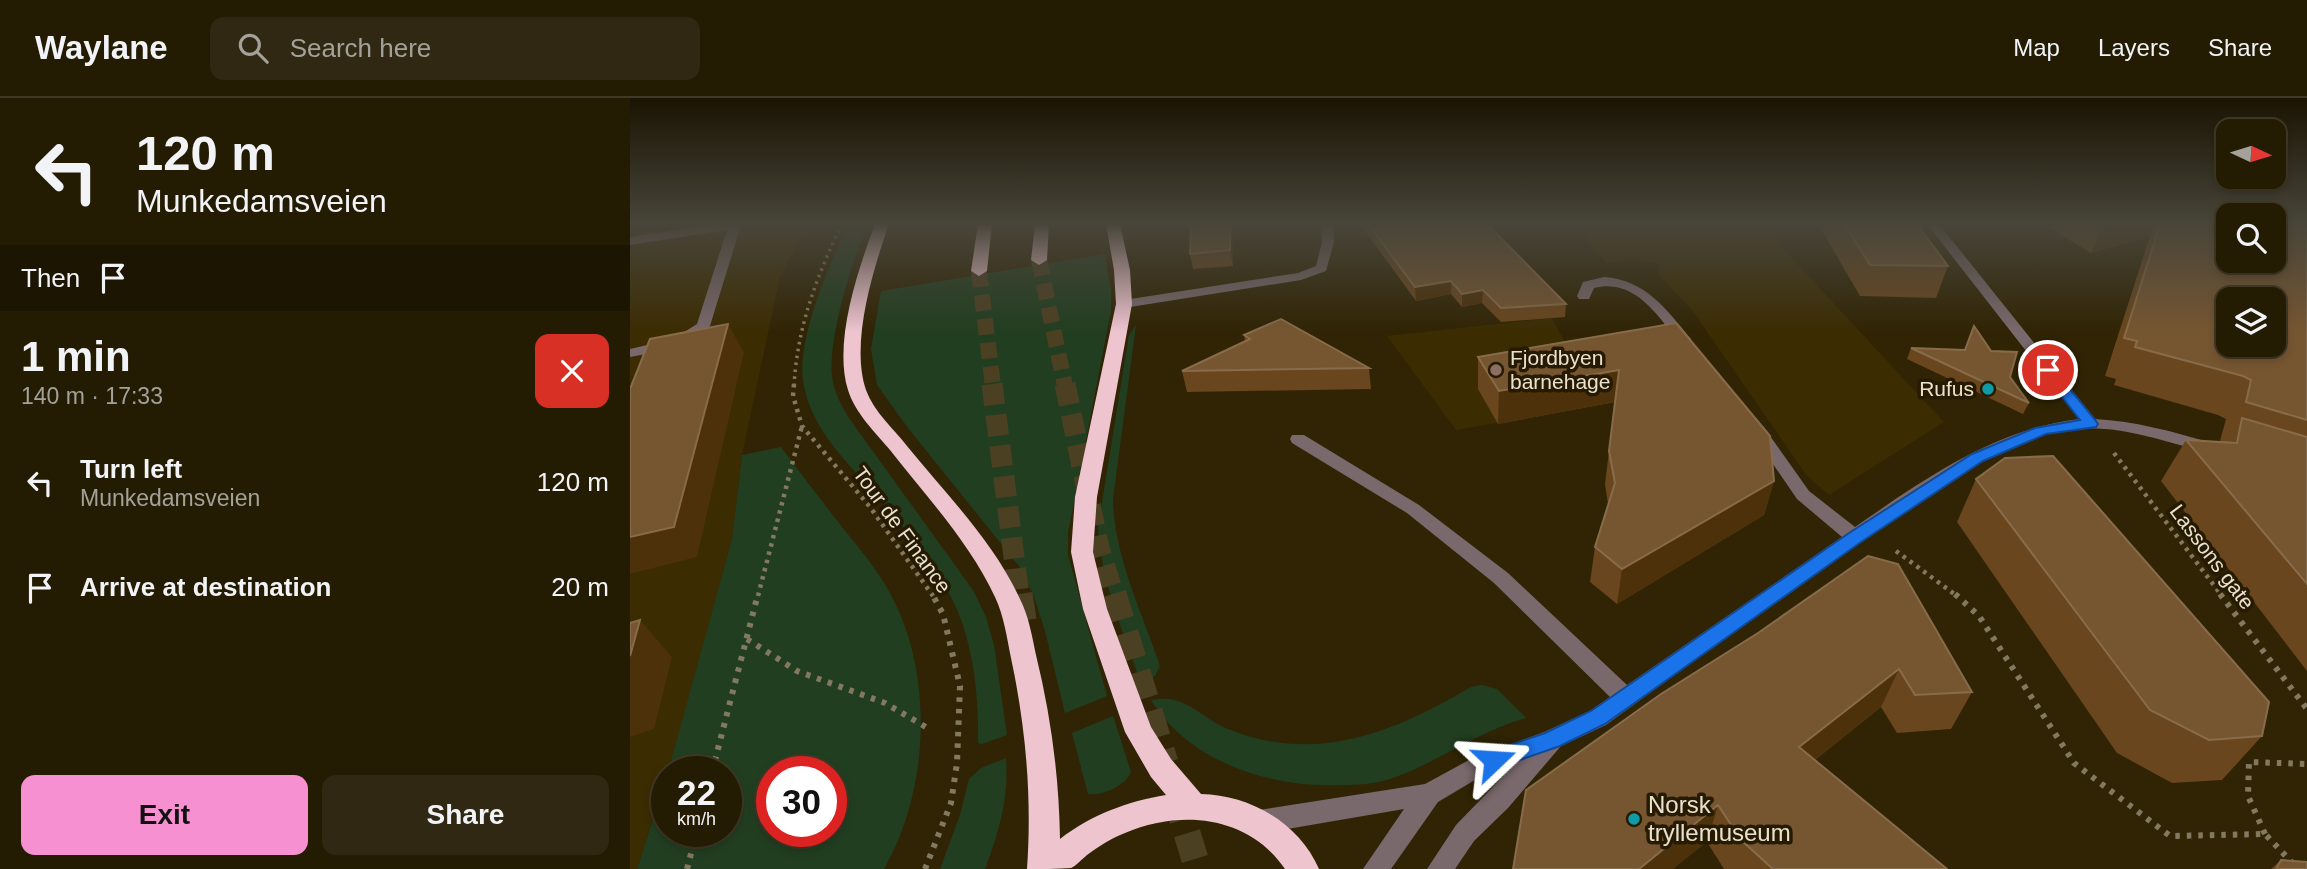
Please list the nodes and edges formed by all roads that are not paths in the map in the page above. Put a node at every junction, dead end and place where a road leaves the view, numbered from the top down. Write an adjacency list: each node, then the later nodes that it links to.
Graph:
1 (724, 260): 10 (street)
2 (871, 260): 22 (highway)
3 (980, 260): 7 (highway)
4 (1120, 260): 9 (highway)
5 (1324, 260): 9 (street)
6 (1961, 260): 13 (street)
7 (979, 271)
8 (1584, 296): 11 (street)
9 (1124, 304): 20 (highway)
10 (630, 353)
11 (1700, 358)
12 (1744, 411): 16 (street)
13 (2091, 424): 15 (street); 16 (street)
14 (1298, 439): 17 (street)
15 (2228, 454)
16 (1855, 537): 17 (street)
17 (1626, 698): 18 (street)
18 (1552, 739): 19 (street); 25 (street)
19 (1429, 794): 21 (street); 24 (street)
20 (1192, 805): 21 (highway); 22 (highway)
21 (1259, 822): 23 (highway)
22 (1045, 869)
23 (1303, 869)
24 (1376, 869)
25 (1440, 869)

